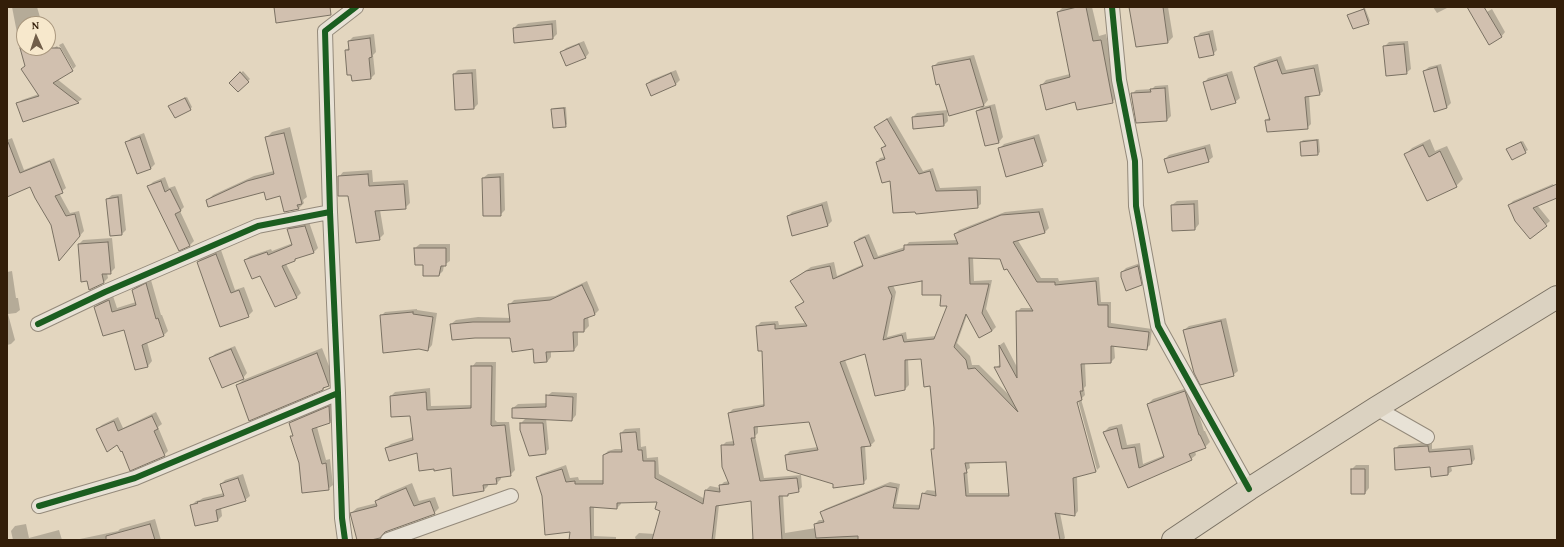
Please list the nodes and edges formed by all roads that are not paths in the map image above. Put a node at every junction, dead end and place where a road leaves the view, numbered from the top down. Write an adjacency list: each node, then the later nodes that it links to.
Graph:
1 (356, 7): 3 (street)
2 (1112, 7): 9 (street)
3 (330, 212): 5 (street); 6 (street)
4 (1557, 297): 7 (highway)
5 (38, 324)
6 (338, 393): 11 (street); 12 (street)
7 (1376, 408): 8 (street); 9 (highway)
8 (1427, 437)
9 (1249, 489): 14 (highway)
10 (511, 496): 13 (street)
11 (39, 506)
12 (345, 540)
13 (388, 540)
14 (1173, 540)

